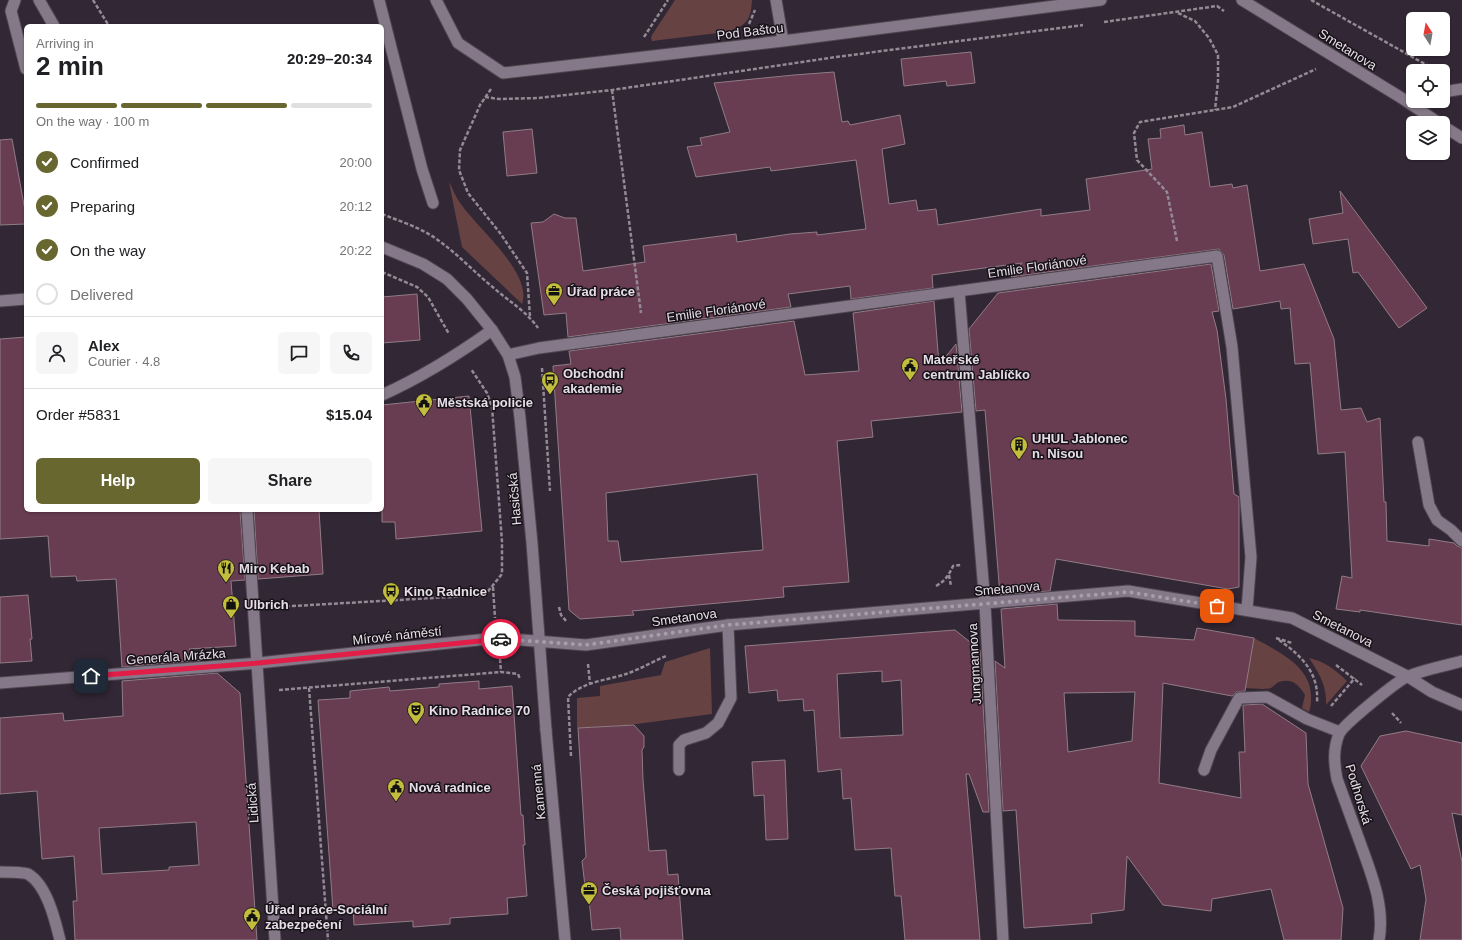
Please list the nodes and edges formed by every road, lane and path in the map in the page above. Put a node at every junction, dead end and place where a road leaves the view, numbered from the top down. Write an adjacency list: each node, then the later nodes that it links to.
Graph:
1 (15, 0): 20 (street)
2 (39, 0): 14 (street)
3 (93, 0): 15 (path)
4 (379, 0): 31 (street)
5 (436, 0): 18 (street, Pod Baštou)
6 (668, 0): 17 (path)
7 (776, 0): 18 (street)
8 (1101, 0): 18 (street, Pod Baštou)
9 (1242, 0): 19 (street, Smetanova)
10 (1311, 0): 21 (path)
11 (1177, 12): 12 (path); 13 (path); 27 (path)
12 (1230, 15)
13 (1098, 23)
14 (53, 24)
15 (108, 24)
16 (1090, 24): 23 (path)
17 (643, 39)
18 (783, 41)
19 (1338, 59): 26 (street, Smetanova); 27 (path)
20 (24, 61)
21 (1425, 64)
22 (1462, 89): 24 (street)
23 (612, 90): 32 (path); 40 (path)
24 (1450, 91)
25 (1406, 96): 26 (street)
26 (1400, 97): 28 (street, Smetanova)
27 (1215, 110): 34 (path)
28 (1428, 116)
29 (1450, 130): 30 (street)
30 (1462, 138)
31 (433, 203)
32 (384, 215)
33 (384, 248): 39 (street, Hasičská)
34 (1180, 261): 36 (street, Emilie Floriánové); 54 (street, Emilie Floriánové)
35 (384, 273): 41 (path)
36 (959, 291): 40 (street, Emilie Floriánové); 52 (street, Jungmannova)
37 (24, 299): 38 (street)
38 (0, 301)
39 (492, 330): 41 (street); 42 (street, Hasičská)
40 (644, 334): 42 (street, Emilie Floriánové)
41 (460, 353): 44 (street); 53 (path)
42 (508, 355): 58 (street, Hasičská)
43 (546, 362): 46 (path)
44 (384, 394)
45 (1418, 442): 48 (street)
46 (550, 493)
47 (247, 512): 60 (street, Lidická)
48 (1462, 541)
49 (953, 566): 50 (path)
50 (949, 574)
51 (558, 601): 55 (path)
52 (985, 604): 54 (street, Smetanova); 56 (street, Smetanova); 77 (street, Jungmannova)
53 (276, 607)
54 (1247, 610): 62 (street, Smetanova)
55 (569, 625)
56 (728, 625): 58 (street, Smetanova); 70 (street)
57 (1269, 637): 68 (path)
58 (539, 641): 60 (street, Mírové náměstí); 76 (street, Kamenná)
59 (1462, 661): 62 (street)
60 (258, 663): 64 (street, Generála Mrázka); 74 (street, Lidická)
61 (501, 672): 65 (path)
62 (1407, 676): 67 (street); 69 (street)
63 (1355, 678): 68 (path)
64 (0, 683)
65 (309, 688): 66 (path); 75 (path)
66 (280, 690)
67 (1462, 705)
68 (1316, 723): 69 (street); 71 (street)
69 (1340, 732): 78 (street, Podhorská)
70 (679, 770)
71 (1204, 770)
72 (0, 872): 73 (street)
73 (60, 940)
74 (275, 940)
75 (328, 940)
76 (565, 940)
77 (1003, 940)
78 (1379, 940)

